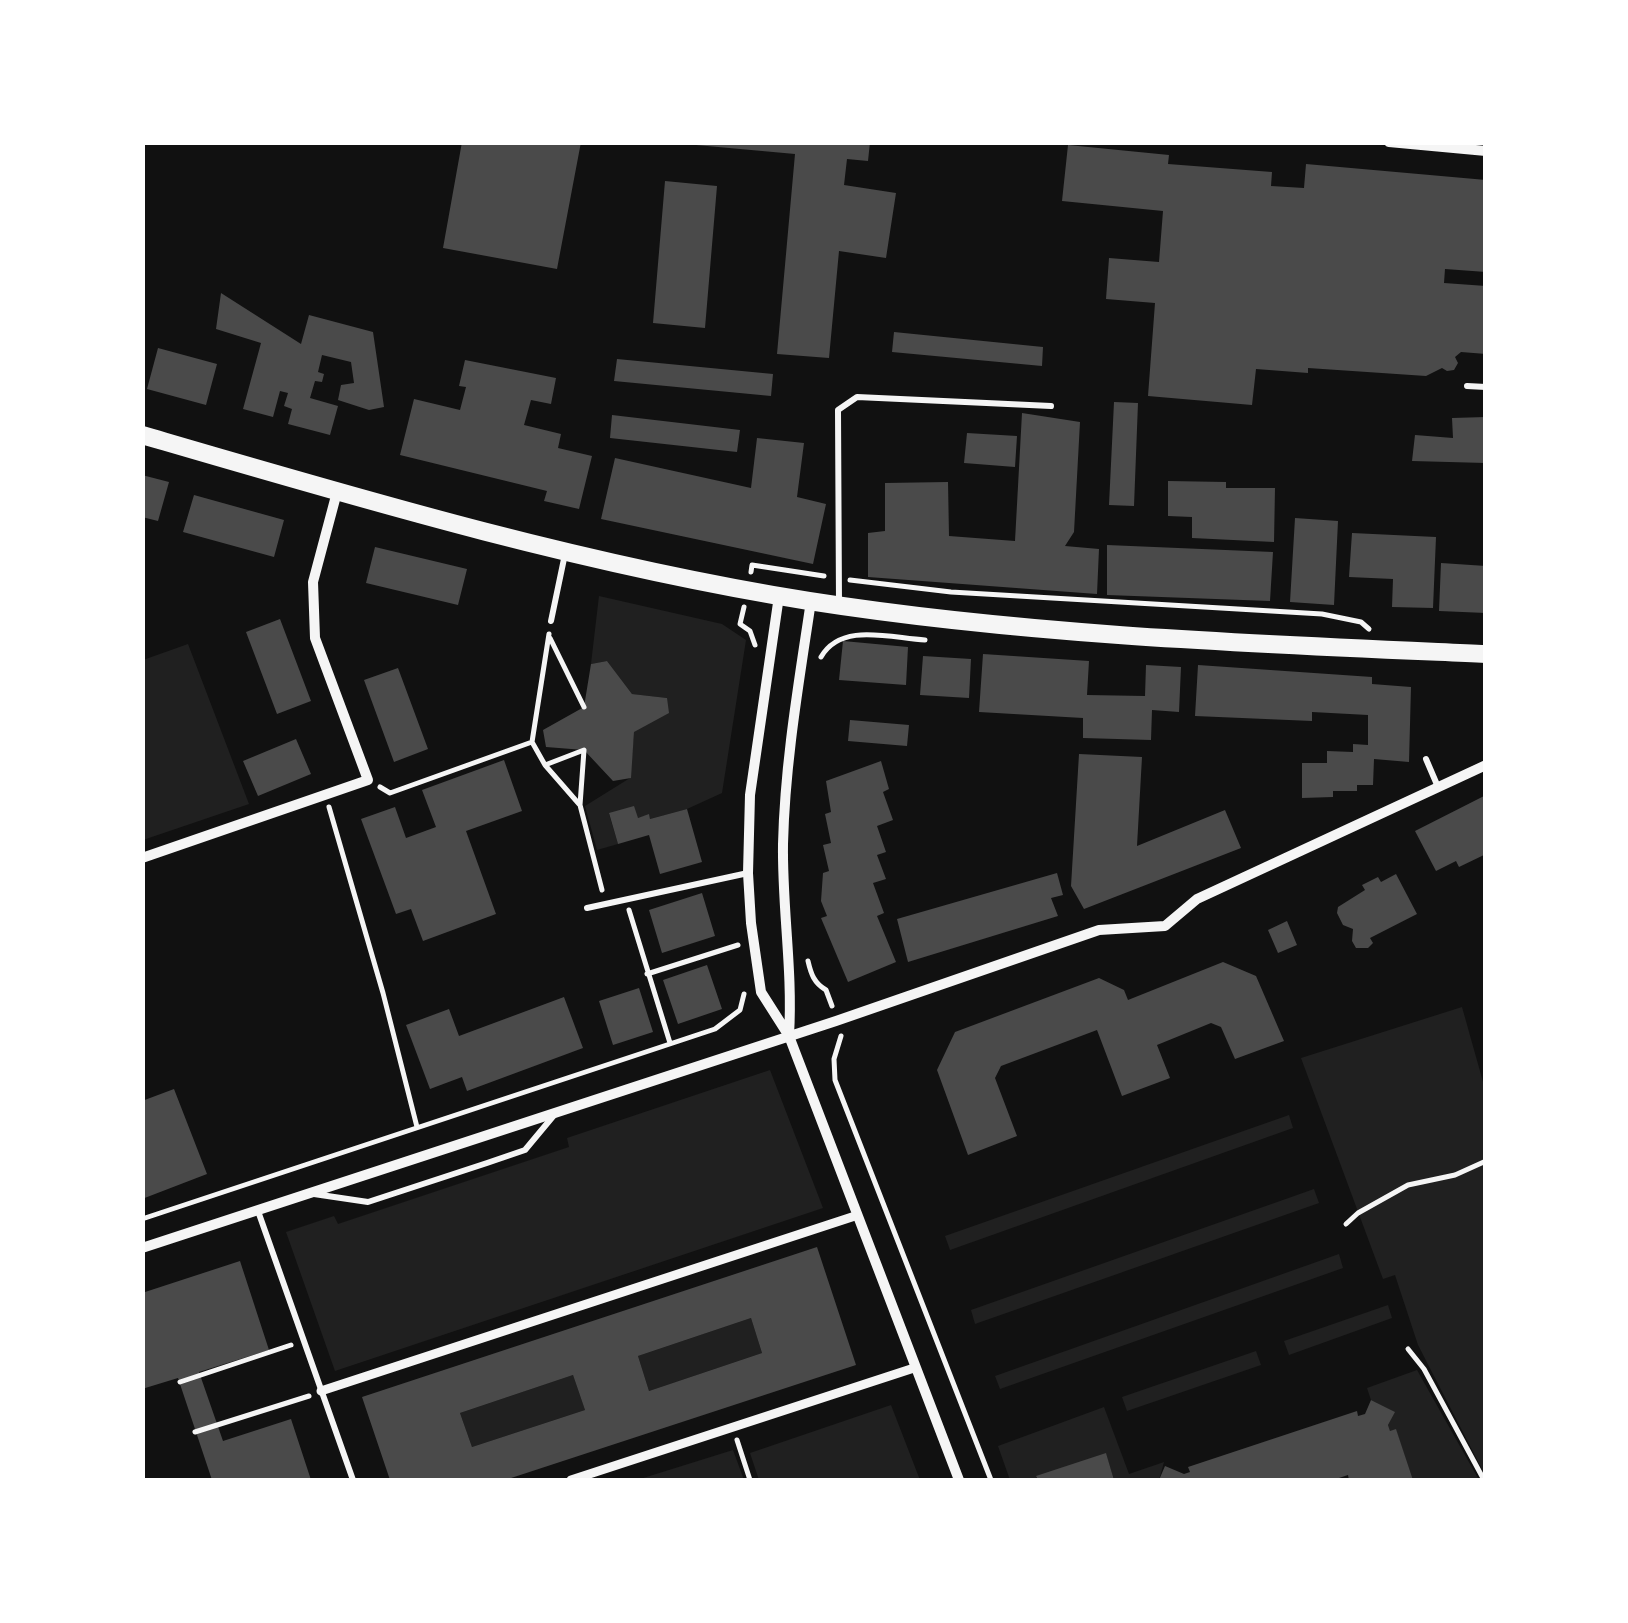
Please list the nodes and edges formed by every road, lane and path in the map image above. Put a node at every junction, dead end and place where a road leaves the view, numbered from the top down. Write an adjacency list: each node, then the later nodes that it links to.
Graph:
1 (1389, 142): 2 (street)
2 (1486, 151)
3 (1467, 386): 4 (lane)
4 (1486, 387)
5 (1051, 406): 10 (lane)
6 (142, 435): 7 (street)
7 (337, 492): 8 (street); 24 (street)
8 (566, 550): 11 (street); 14 (lane)
9 (752, 566): 10 (path)
10 (840, 578): 13 (lane); 15 (path)
11 (780, 596): 12 (street); 29 (street)
12 (812, 601): 13 (street); 38 (street)
13 (840, 605): 17 (street)
14 (551, 621)
15 (1361, 622)
16 (848, 635): 18 (path)
17 (1486, 654)
18 (818, 675)
19 (584, 707): 20 (path)
20 (532, 742): 23 (path); 24 (path)
21 (1426, 759): 25 (lane)
22 (1486, 764): 25 (street)
23 (545, 765): 27 (path); 27 (path)
24 (368, 780): 26 (street)
25 (1438, 787): 37 (street)
26 (325, 794): 28 (street); 41 (path)
27 (580, 805): 31 (path)
28 (142, 858)
29 (748, 873): 30 (lane); 38 (street)
30 (626, 898): 31 (lane); 35 (path)
31 (605, 903): 32 (lane)
32 (587, 908)
33 (738, 945): 35 (path)
34 (806, 948): 37 (path)
35 (647, 974): 39 (path)
36 (744, 997): 39 (path)
37 (836, 1021): 38 (street); 60 (path)
38 (789, 1036): 40 (street); 45 (street)
39 (670, 1044): 41 (path)
40 (557, 1112): 43 (street); 43 (lane)
41 (417, 1127): 46 (path)
42 (1486, 1161): 47 (path)
43 (313, 1194): 44 (street)
44 (258, 1212): 48 (street); 49 (lane)
45 (856, 1216): 51 (street); 53 (street)
46 (142, 1218)
47 (1346, 1224)
48 (142, 1248)
49 (303, 1340): 52 (path); 53 (lane)
50 (1408, 1349): 61 (path)
51 (914, 1368): 54 (street); 59 (street)
52 (180, 1382)
53 (321, 1392): 55 (path); 56 (lane)
54 (733, 1427): 57 (street); 58 (path)
55 (195, 1432)
56 (353, 1480)
57 (571, 1480)
58 (750, 1480)
59 (958, 1480)
60 (991, 1480)
61 (1484, 1480)

